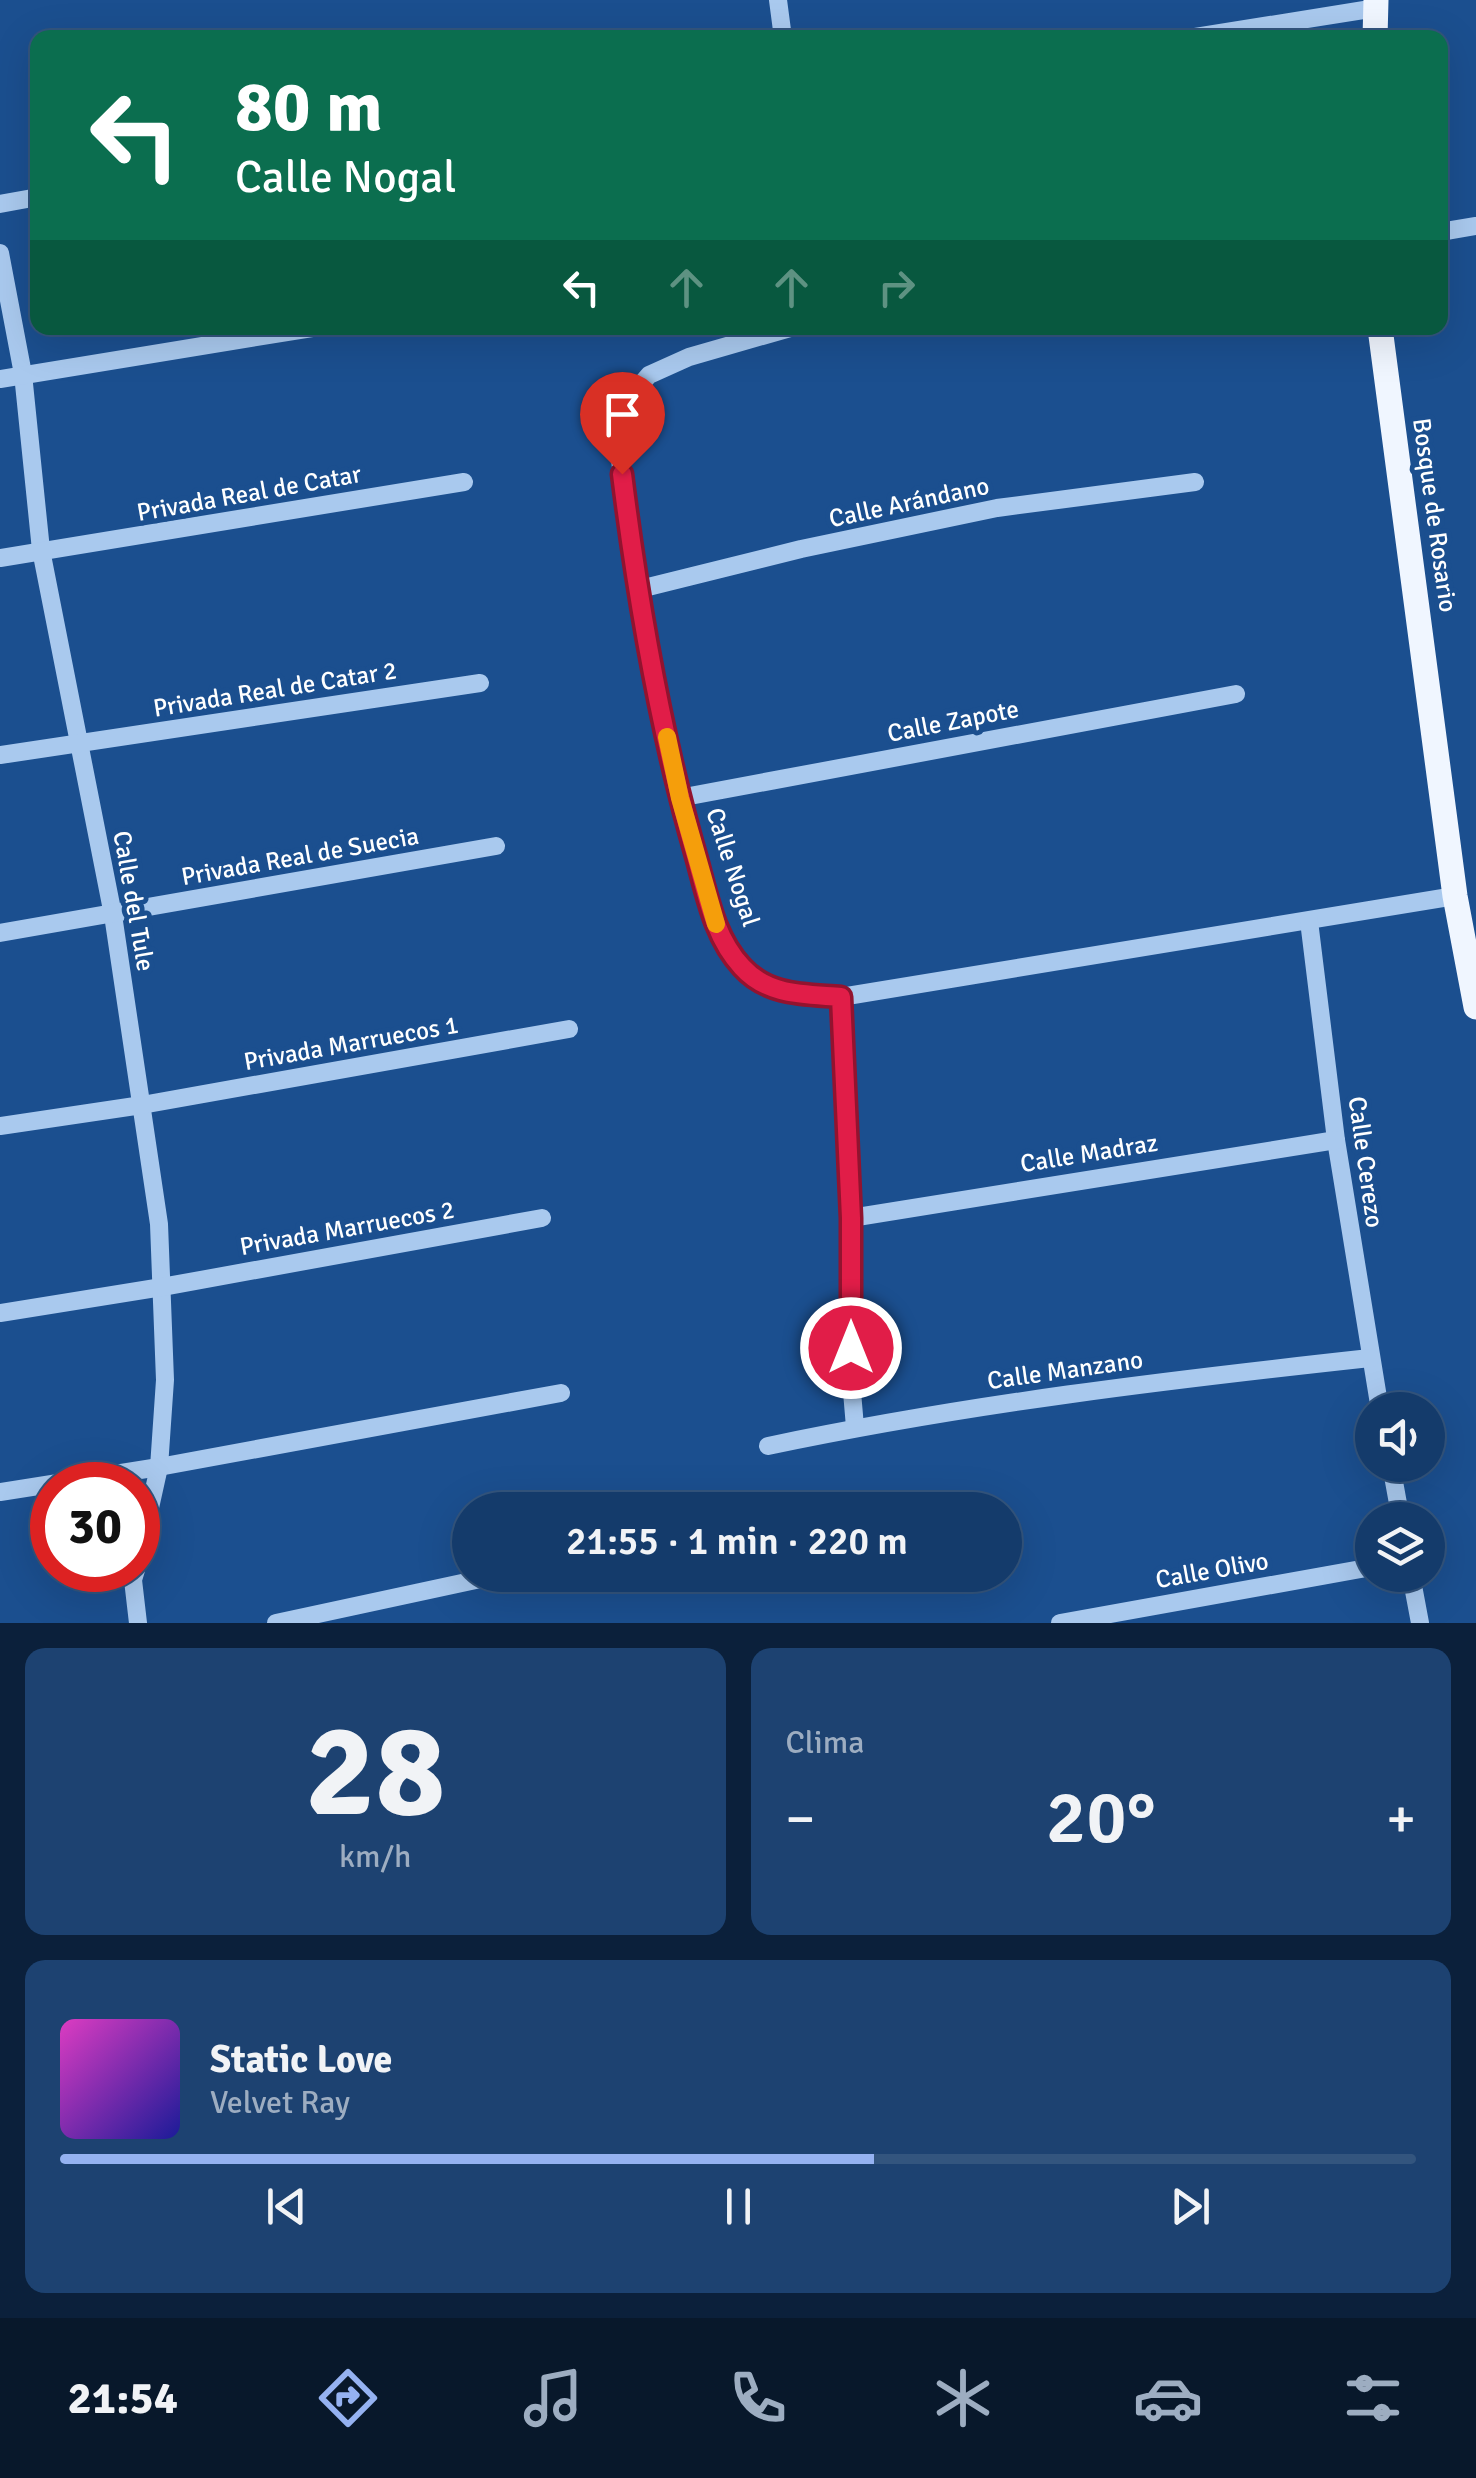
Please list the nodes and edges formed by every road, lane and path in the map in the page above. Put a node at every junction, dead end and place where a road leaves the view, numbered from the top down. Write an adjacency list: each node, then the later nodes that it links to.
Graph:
1 (778, 0): 3 (street)
2 (1376, 4): 4 (street); 5 (main road)
3 (782, 30)
4 (1233, 30)
5 (1376, 30)
6 (30, 198): 7 (street)
7 (0, 204)
8 (1476, 226): 9 (street)
9 (1448, 231)
10 (0, 253): 14 (street, Calle del Tule)
11 (268, 335): 14 (street)
12 (766, 335): 20 (street, Calle Nogal)
13 (1381, 335): 27 (main road, Bosque de Rosario)
14 (22, 374): 15 (street); 18 (street, Calle del Tule)
15 (0, 379)
16 (464, 482): 18 (street, Privada Real de Catar)
17 (1195, 482): 20 (street, Calle Arándano)
18 (40, 550): 19 (street, Privada Real de Catar); 23 (street, Calle del Tule)
19 (0, 558)
20 (636, 590): 25 (street, Calle Nogal)
21 (480, 683): 23 (street, Privada Real de Catar 2)
22 (1236, 694): 25 (street, Calle Zapote)
23 (77, 744): 24 (street, Privada Real de Catar 2); 28 (street, Calle del Tule)
24 (0, 755)
25 (680, 798): 31 (street, Calle Nogal)
26 (496, 846): 28 (street, Privada Real de Suecia)
27 (1465, 894): 29 (street, Calle Nogal); 32 (main road, Bosque de Rosario)
28 (113, 914): 30 (street, Privada Real de Suecia); 34 (street, Calle del Tule)
29 (1309, 920): 31 (street, Calle Nogal); 36 (street, Calle Cerezo)
30 (0, 932)
31 (841, 997): 38 (street)
32 (1476, 1007)
33 (569, 1029): 34 (street, Privada Marruecos 1)
34 (142, 1105): 35 (street, Privada Marruecos 1); 39 (street, Calle del Tule)
35 (0, 1126)
36 (1336, 1140): 38 (street, Calle Madraz); 41 (street, Calle Cerezo)
37 (542, 1218): 39 (street, Privada Marruecos 2)
38 (851, 1218): 44 (street)
39 (162, 1287): 40 (street, Privada Marruecos 2); 46 (street, Calle del Tule)
40 (0, 1313)
41 (1370, 1358): 42 (street, Calle Cerezo); 44 (street, Calle Manzano)
42 (1377, 1392)
43 (561, 1393): 47 (street)
44 (856, 1427): 45 (street, Calle Manzano)
45 (768, 1446)
46 (159, 1462)
47 (160, 1467)
48 (30, 1487): 49 (street)
49 (0, 1492)
50 (1355, 1571): 56 (street, Calle Olivo)
51 (452, 1585): 55 (street)
52 (134, 1592): 54 (street)
53 (1414, 1592): 57 (street)
54 (138, 1623)
55 (276, 1623)
56 (1060, 1623)
57 (1420, 1623)

